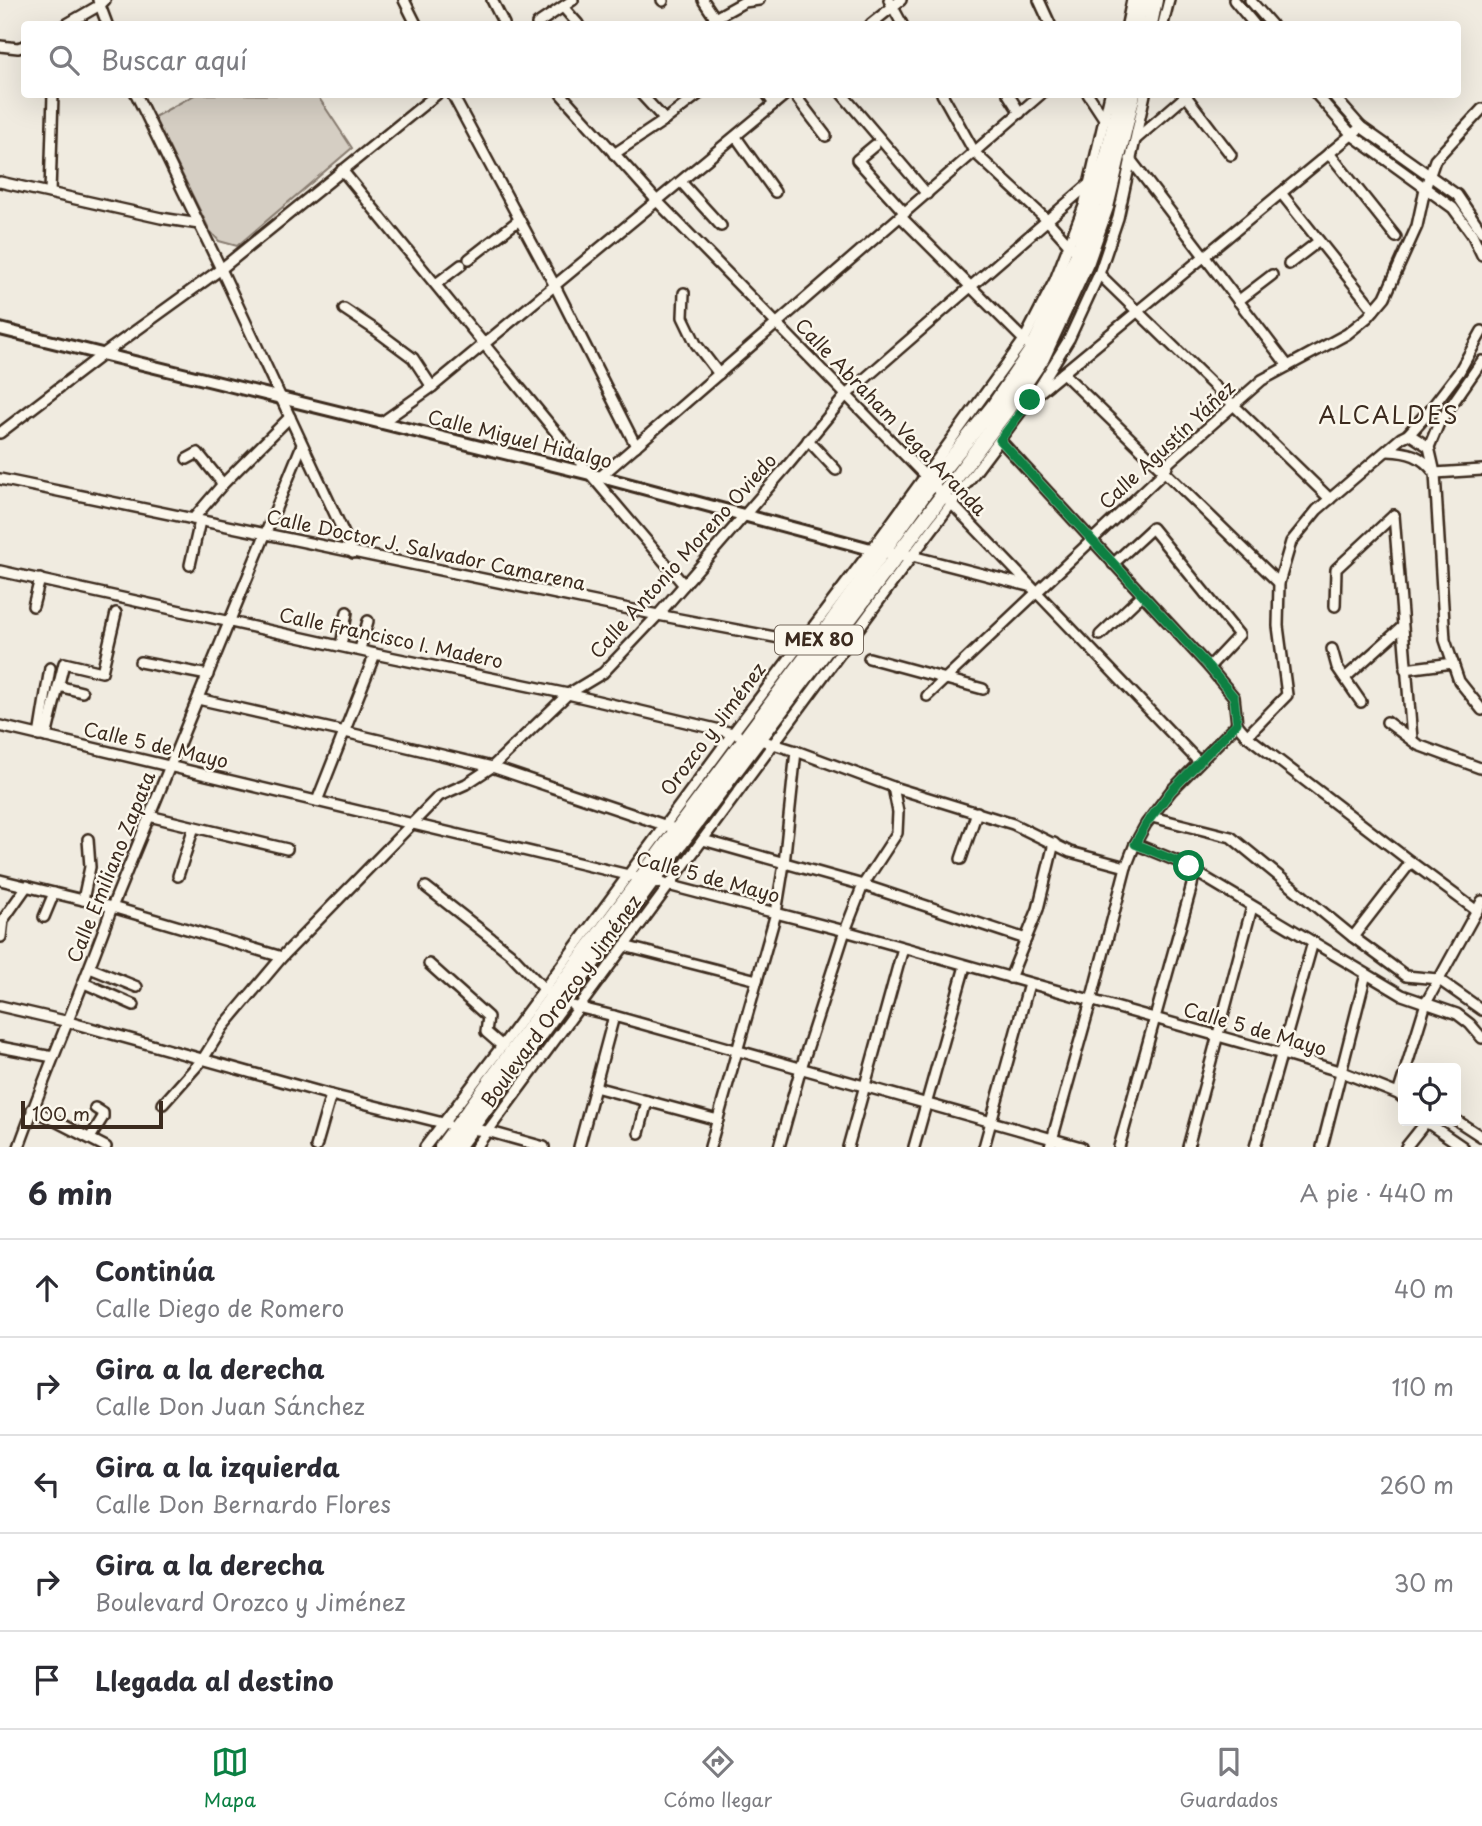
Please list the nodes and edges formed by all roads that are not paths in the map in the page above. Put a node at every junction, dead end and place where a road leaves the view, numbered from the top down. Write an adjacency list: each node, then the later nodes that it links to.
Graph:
1 (404, 0): 19 (street)
2 (492, 0): 20 (street)
3 (573, 0): 16 (street)
4 (703, 0): 23 (street)
5 (759, 0): 23 (street)
6 (901, 0): 15 (street)
7 (1039, 0): 26 (street)
8 (1132, 0): 27 (street)
9 (1142, 0): 28 (highway)
10 (1155, 0): 29 (highway)
11 (1169, 0): 30 (street)
12 (1234, 0): 31 (street)
13 (1250, 0): 32 (street)
14 (101, 2): 17 (street); 18 (street)
15 (891, 3): 24 (street); 25 (street)
16 (563, 7): 21 (street); 22 (street)
17 (72, 21)
18 (106, 21)
19 (414, 21)
20 (502, 21)
21 (542, 21)
22 (576, 21)
23 (717, 21)
24 (874, 21)
25 (900, 21)
26 (1049, 21)
27 (1127, 21)
28 (1137, 21)
29 (1151, 21)
30 (1164, 21)
31 (1252, 21)
32 (1268, 21)
33 (0, 46): 34 (street)
34 (21, 47)
35 (53, 98): 80 (street)
36 (138, 98): 87 (street)
37 (432, 98): 74 (street)
38 (454, 98): 85 (street)
39 (565, 98): 71 (street, Calle Abraham Vega Aranda)
40 (645, 98): 61 (street)
41 (694, 98): 61 (street)
42 (770, 98): 58 (street)
43 (781, 98): 58 (street)
44 (797, 98): 65 (street)
45 (845, 98): 82 (street)
46 (944, 98): 69 (street)
47 (1011, 98): 60 (street)
48 (1037, 98): 60 (street)
49 (1091, 98): 62 (street)
50 (1110, 98): 62 (street, Orozco y Jiménez)
51 (1121, 98): 73 (highway, Orozco y Jiménez / MEX 80)
52 (1132, 98): 73 (highway, Orozco y Jiménez / MEX 80)
53 (1144, 98): 67 (street, MEX 80)
54 (1184, 98): 67 (street)
55 (1189, 98): 72 (street)
56 (1320, 98): 64 (street)
57 (1336, 98): 63 (street)
58 (774, 104): 66 (street)
59 (1482, 109): 77 (street)
60 (1020, 113): 69 (street)
61 (664, 120): 71 (street)
62 (1105, 120): 78 (street, Orozco y Jiménez)
63 (1361, 127): 64 (street); 77 (street)
64 (1352, 135): 70 (street); 77 (street)
65 (826, 136)
66 (736, 137): 76 (street); 79 (street)
67 (1136, 139): 73 (street, MEX 80)
68 (875, 145): 84 (street)
69 (975, 153): 82 (street); 86 (street)
70 (1329, 153): 81 (street); 90 (street)
71 (614, 154): 83 (street, Calle Abraham Vega Aranda)
72 (1231, 155)
73 (1119, 157): 92 (highway, Orozco y Jiménez / MEX 80); 94 (street); 99 (street, MEX 80); 145 (highway, Orozco y Jiménez / MEX 80)
74 (342, 170): 98 (street); 101 (street)
75 (0, 182): 80 (street)
76 (681, 182): 83 (street); 88 (street)
77 (1427, 182): 89 (street); 89 (street); 107 (street, Calle Agustín Yáñez)
78 (1089, 184): 86 (street, Calle Antonio Moreno Oviedo); 92 (street, Orozco y Jiménez)
79 (775, 192)
80 (50, 193): 87 (street)
81 (1281, 193): 91 (street); 94 (street)
82 (928, 194): 84 (street)
83 (657, 201): 102 (street); 109 (street, Calle Abraham Vega Aranda)
84 (903, 215): 103 (street); 109 (street)
85 (519, 220): 95 (street); 102 (street)
86 (1048, 220): 92 (street); 103 (street, Calle Antonio Moreno Oviedo)
87 (200, 224): 98 (street)
88 (720, 226)
89 (1479, 230): 93 (street)
90 (1396, 237)
91 (1319, 241): 96 (street); 107 (street)
92 (1074, 250): 113 (highway, Orozco y Jiménez / MEX 80)
93 (1482, 255)
94 (1204, 256): 105 (street); 108 (street)
95 (469, 258)
96 (1289, 264)
97 (461, 265): 101 (street)
98 (221, 269): 114 (street); 121 (street)
99 (1099, 274): 108 (street); 122 (street, MEX 80)
100 (1272, 275): 105 (street)
101 (436, 284): 112 (street)
102 (555, 286): 112 (street); 132 (street)
103 (970, 286): 113 (street); 120 (street, Calle Antonio Moreno Oviedo)
104 (684, 293): 117 (street)
105 (1238, 301): 116 (street)
106 (344, 309): 119 (street)
107 (1374, 310): 116 (street, Calle Agustín Yáñez)
108 (1138, 311): 118 (street); 123 (street)
109 (777, 324): 117 (street); 120 (street, Calle Abraham Vega Aranda)
110 (0, 329): 114 (street, Calle Miguel Hidalgo)
111 (1482, 331): 124 (street)
112 (485, 344): 119 (street); 140 (street)
113 (1029, 344): 142 (highway, Orozco y Jiménez / MEX 80)
114 (102, 355): 121 (street, Calle Miguel Hidalgo); 127 (street)
115 (1482, 361): 133 (street)
116 (1288, 366): 123 (street, Calle Agustín Yáñez)
117 (719, 373): 132 (street)
118 (1063, 373): 122 (street); 138 (street)
119 (432, 387): 126 (street)
120 (846, 395): 129 (street, Calle Antonio Moreno Oviedo); 142 (street, Calle Abraham Vega Aranda)
121 (282, 398): 125 (street); 126 (street, Calle Miguel Hidalgo)
122 (1030, 400): 130 (street, MEX 80)
123 (1234, 405): 138 (street, Calle Agustín Yáñez); 144 (street)
124 (1426, 415): 128 (street)
125 (290, 417): 131 (street); 143 (street)
126 (381, 423): 140 (street, Calle Miguel Hidalgo)
127 (0, 433)
128 (1409, 434): 133 (street); 134 (street)
129 (808, 440): 136 (street); 146 (street, Calle Antonio Moreno Oviedo)
130 (1000, 440): 145 (street, MEX 80); 149 (street)
131 (303, 446): 148 (street, Calle Emiliano Zapata); 151 (street)
132 (636, 446): 140 (street)
133 (1430, 447): 139 (street)
134 (1388, 451): 139 (street); 144 (street)
135 (187, 459): 143 (street)
136 (836, 470)
137 (1482, 470): 139 (street)
138 (1165, 471): 149 (street, Calle Agustín Yáñez); 157 (street)
139 (1435, 473): 178 (street)
140 (595, 476): 146 (street, Calle Miguel Hidalgo); 158 (street)
141 (0, 479): 147 (street, Calle Doctor J. Salvador Camarena)
142 (928, 480): 145 (street, Calle Abraham Vega Aranda); 150 (highway, Orozco y Jiménez / MEX 80)
143 (223, 484): 147 (street)
144 (1330, 499): 157 (street)
145 (947, 500): 152 (highway, Orozco y Jiménez / MEX 80); 159 (street, Calle Abraham Vega Aranda)
146 (744, 515): 150 (street, Calle Miguel Hidalgo); 158 (street, Calle Antonio Moreno Oviedo)
147 (196, 520): 148 (street, Calle Doctor J. Salvador Camarena); 154 (street)
148 (266, 534): 151 (street, Calle Doctor J. Salvador Camarena); 167 (street, Calle Emiliano Zapata)
149 (1092, 540): 153 (street); 159 (street, Calle Agustín Yáñez)
150 (877, 551): 152 (street, Calle Miguel Hidalgo); 170 (highway, Orozco y Jiménez / MEX 80)
151 (353, 553): 165 (street, Calle Doctor J. Salvador Camarena)
152 (905, 555): 159 (street, Calle Miguel Hidalgo); 170 (highway, Orozco y Jiménez / MEX 80); 172 (street, Boulevard Orozco y Jiménez / MEX 80)
153 (1113, 564): 160 (street); 179 (street)
154 (190, 565)
155 (0, 571): 156 (street, Calle Francisco I. Madero)
156 (40, 579): 161 (street); 167 (street, Calle Francisco I. Madero)
157 (1279, 583): 199 (street)
158 (684, 585): 165 (street, Calle Antonio Moreno Oviedo)
159 (1033, 589): 183 (street, Calle Agustín Yáñez); 203 (street, Calle Abraham Vega Aranda)
160 (1142, 595): 169 (street); 179 (street)
161 (33, 606)
162 (1335, 606): 168 (street)
163 (346, 612): 171 (street)
164 (117, 613): 185 (street)
165 (658, 615): 170 (street, Calle Doctor J. Salvador Camarena); 188 (street, Calle Antonio Moreno Oviedo)
166 (368, 621): 173 (street)
167 (230, 622): 171 (street, Calle Francisco I. Madero); 182 (street, Calle Emiliano Zapata)
168 (1402, 627): 181 (street); 184 (street)
169 (1100, 635)
170 (816, 644): 172 (street, Calle Doctor J. Salvador Camarena); 198 (highway, Orozco y Jiménez / MEX 80)
171 (341, 646): 173 (street, Calle Francisco I. Madero)
172 (846, 647): 201 (street, Boulevard Orozco y Jiménez / MEX 80)
173 (360, 649): 175 (street, Calle Francisco I. Madero)
174 (1332, 649): 184 (street)
175 (375, 654): 188 (street, Calle Francisco I. Madero); 196 (street)
176 (869, 658): 183 (street)
177 (139, 662): 182 (street)
178 (1453, 663): 181 (street); 192 (street)
179 (1209, 667): 194 (street)
180 (50, 668): 197 (street)
181 (1405, 668): 200 (street)
182 (208, 675): 190 (street, Calle Emiliano Zapata)
183 (947, 678): 186 (street); 189 (street, Calle Agustín Yáñez)
184 (1345, 678): 191 (street)
185 (58, 686): 187 (street); 197 (street)
186 (983, 689)
187 (82, 692)
188 (568, 694): 198 (street, Calle Francisco I. Madero); 205 (street, Calle Antonio Moreno Oviedo)
189 (927, 696)
190 (198, 699): 196 (street); 204 (street, Calle Emiliano Zapata)
191 (1361, 702)
192 (1481, 709)
193 (1387, 722): 200 (street)
194 (1237, 723): 199 (street); 203 (street)
195 (0, 726): 197 (street, Calle 5 de Mayo)
196 (345, 732): 205 (street); 208 (street)
197 (43, 736): 204 (street, Calle 5 de Mayo)
198 (746, 736): 201 (street, Calle Francisco I. Madero); 214 (highway, Orozco y Jiménez / MEX 80); 226 (highway, Orozco y Jiménez / MEX 80)
199 (1247, 736): 221 (street)
200 (1412, 739): 206 (street)
201 (774, 743): 202 (street, Calle Francisco I. Madero); 216 (street, Boulevard Orozco y Jiménez / MEX 80)
202 (796, 751): 207 (street, Calle Francisco I. Madero); 222 (street)
203 (1199, 762): 211 (street)
204 (170, 766): 208 (street, Calle 5 de Mayo); 210 (street, Calle Emiliano Zapata)
205 (492, 768): 212 (street, Calle Antonio Moreno Oviedo); 214 (street)
206 (1480, 768)
207 (893, 788): 209 (street, Calle Francisco I. Madero); 229 (street)
208 (317, 801): 212 (street, Calle 5 de Mayo)
209 (977, 812): 217 (street, Calle Francisco I. Madero); 220 (street)
210 (149, 816): 213 (street); 235 (street, Calle Emiliano Zapata)
211 (1152, 817): 218 (street); 241 (street)
212 (413, 824): 226 (street, Calle 5 de Mayo); 246 (street, Calle Antonio Moreno Oviedo)
213 (194, 827): 219 (street); 225 (street)
214 (671, 827): 226 (highway, Orozco y Jiménez / MEX 80)
215 (88, 839): 233 (street)
216 (703, 840): 222 (street); 228 (street, Boulevard Orozco y Jiménez / MEX 80)
217 (1054, 843): 223 (street, Calle Francisco I. Madero); 242 (street)
218 (1135, 844): 223 (street); 224 (street)
219 (288, 849)
220 (961, 859)
221 (1410, 862): 234 (street); 241 (street)
222 (784, 864): 229 (street); 237 (street)
223 (1126, 867): 258 (street)
224 (1194, 871): 236 (street); 264 (street)
225 (178, 876)
226 (641, 878): 228 (street, Calle 5 de Mayo); 257 (highway, Orozco y Jiménez / MEX 80)
227 (0, 880): 230 (street)
228 (669, 885): 237 (street, Calle 5 de Mayo); 244 (street, Boulevard Orozco y Jiménez / MEX 80)
229 (863, 885): 239 (street); 242 (street)
230 (27, 886): 232 (street); 240 (street)
231 (426, 887): 257 (street)
232 (54, 893): 233 (street); 238 (street)
233 (83, 900): 235 (street)
234 (1480, 905): 252 (street)
235 (112, 907): 246 (street); 249 (street, Calle Emiliano Zapata)
236 (1252, 907): 243 (street); 266 (street)
237 (776, 913): 239 (street, Calle 5 de Mayo); 253 (street)
238 (44, 917)
239 (845, 931): 245 (street, Calle 5 de Mayo); 275 (street)
240 (1, 937)
241 (1353, 937): 252 (street)
242 (1026, 939): 251 (street)
243 (1313, 942): 250 (street); 271 (street)
244 (624, 946): 253 (street); 257 (street, Boulevard Orozco y Jiménez / MEX 80)
245 (903, 948): 248 (street, Calle 5 de Mayo); 277 (street)
246 (282, 957): 273 (street, Calle Antonio Moreno Oviedo)
247 (429, 964): 268 (street)
248 (965, 966): 251 (street, Calle 5 de Mayo); 283 (street)
249 (90, 968): 254 (street, Calle Emiliano Zapata); 256 (street)
250 (1366, 974): 259 (street); 276 (street)
251 (1010, 978): 255 (street, Calle 5 de Mayo)
252 (1438, 979): 259 (street); 262 (street)
253 (757, 980): 270 (street)
254 (84, 983): 260 (street); 265 (street, Calle Emiliano Zapata)
255 (1029, 984): 258 (street, Calle 5 de Mayo); 287 (street)
256 (137, 987)
257 (559, 999): 263 (street); 268 (street, Orozco y Jiménez); 292 (highway, Orozco y Jiménez / MEX 80); 293 (street, Boulevard Orozco y Jiménez / MEX 80)
258 (1091, 1001): 264 (street, Calle 5 de Mayo); 298 (street)
259 (1426, 1003): 267 (street); 274 (street)
260 (134, 1004)
261 (0, 1006): 265 (street)
262 (1482, 1010)
263 (614, 1016): 270 (street); 278 (street)
264 (1155, 1018): 266 (street, Calle 5 de Mayo); 314 (street)
265 (69, 1022): 272 (street, Calle Emiliano Zapata); 273 (street)
266 (1218, 1036): 271 (street, Calle 5 de Mayo); 315 (street)
267 (1482, 1038)
268 (502, 1046): 289 (street, Orozco y Jiménez)
269 (0, 1047): 272 (street)
270 (738, 1051): 275 (street); 286 (street)
271 (1282, 1054): 276 (street, Calle 5 de Mayo); 316 (street)
272 (53, 1057): 285 (street, Calle Emiliano Zapata)
273 (203, 1059): 279 (street); 282 (street, Calle Antonio Moreno Oviedo)
274 (1408, 1063)
275 (801, 1068): 277 (street); 309 (street)
276 (1342, 1072): 280 (street, Calle 5 de Mayo); 317 (street)
277 (864, 1086): 283 (street); 310 (street)
278 (595, 1087): 281 (street); 307 (street)
279 (331, 1095): 289 (street); 301 (street)
280 (1398, 1095)
281 (647, 1101): 286 (street); 294 (street)
282 (163, 1104)
283 (927, 1104): 287 (street); 311 (street)
284 (95, 1108): 296 (street)
285 (32, 1109): 296 (street); 299 (street, Calle Emiliano Zapata)
286 (718, 1120): 308 (street)
287 (990, 1122): 298 (street); 312 (street)
288 (1461, 1123): 295 (street)
289 (443, 1124): 292 (street); 302 (street, Orozco y Jiménez)
290 (1422, 1126): 318 (street)
291 (1433, 1126): 319 (street)
292 (464, 1128): 293 (street); 303 (highway, Orozco y Jiménez / MEX 80); 304 (highway, Orozco y Jiménez / MEX 80)
293 (487, 1131): 297 (street); 305 (street, Boulevard Orozco y Jiménez / MEX 80)
294 (639, 1133)
295 (1482, 1137)
296 (90, 1139): 300 (street)
297 (512, 1143): 306 (street)
298 (1051, 1143): 313 (street)
299 (19, 1147)
300 (106, 1147)
301 (316, 1147)
302 (425, 1147)
303 (442, 1147)
304 (457, 1147)
305 (476, 1147)
306 (544, 1147)
307 (579, 1147)
308 (710, 1147)
309 (779, 1147)
310 (848, 1147)
311 (914, 1147)
312 (984, 1147)
313 (1081, 1147)
314 (1119, 1147)
315 (1188, 1147)
316 (1255, 1147)
317 (1322, 1147)
318 (1406, 1147)
319 (1463, 1147)

